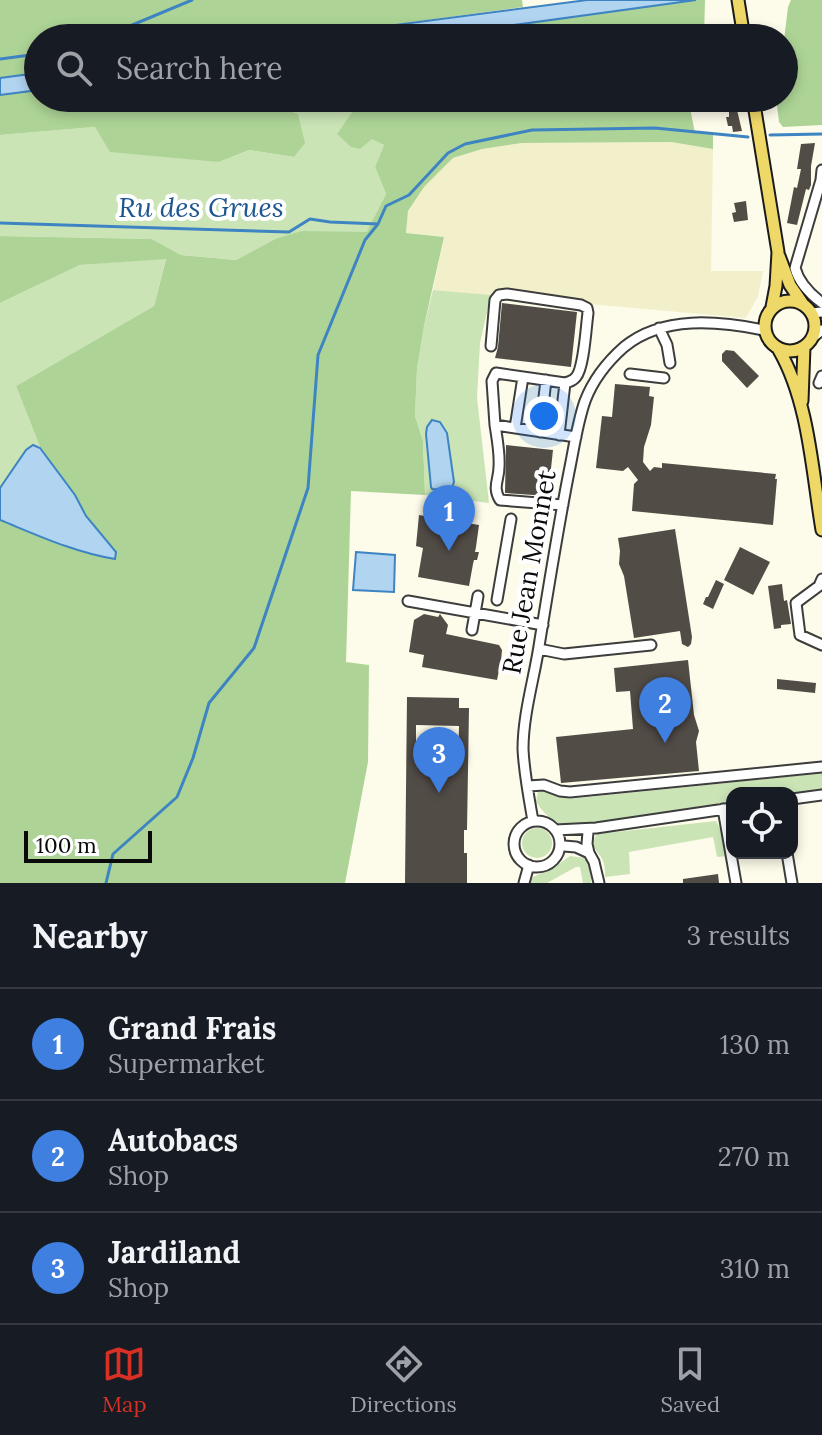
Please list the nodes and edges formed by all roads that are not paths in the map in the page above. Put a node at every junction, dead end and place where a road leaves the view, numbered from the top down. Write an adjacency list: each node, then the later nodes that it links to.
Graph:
1 (739, 3): 2 (main road)
2 (742, 24)
3 (755, 112): 5 (main road)
4 (822, 170): 6 (street)
5 (778, 252): 7 (main road); 8 (main road)
6 (822, 303)
7 (772, 307): 8 (main road); 10 (main road)
8 (812, 310): 11 (main road)
9 (659, 328): 10 (street, Rue Jean Monnet); 14 (street); 25 (street, Rue Jean Monnet)
10 (764, 330): 13 (main road)
11 (813, 339): 13 (main road); 20 (main road)
12 (491, 346): 19 (street)
13 (779, 350): 20 (main road)
14 (670, 363)
15 (630, 374): 17 (street)
16 (523, 377): 18 (street); 21 (street); 22 (street)
17 (664, 378)
18 (546, 380): 19 (street); 23 (street)
19 (565, 383): 24 (street)
20 (802, 409): 28 (main road)
21 (495, 425): 22 (street); 26 (street)
22 (515, 428): 23 (street)
23 (540, 432): 24 (street)
24 (559, 435): 25 (street)
25 (576, 437): 26 (street, Rue Jean Monnet)
26 (563, 505): 34 (street, Rue Jean Monnet)
27 (511, 519): 31 (street)
28 (822, 530)
29 (822, 579): 37 (street)
30 (478, 596): 33 (street)
31 (497, 600)
32 (408, 601): 33 (street)
33 (475, 613): 34 (street); 35 (street)
34 (543, 625): 38 (street, Rue Jean Monnet)
35 (472, 630)
36 (651, 645): 38 (street)
37 (822, 645)
38 (539, 649): 40 (street, Rue Jean Monnet)
39 (822, 767): 40 (street)
40 (528, 786): 44 (street, Rue Jean Monnet)
41 (822, 795): 42 (street)
42 (798, 798)
43 (726, 808): 46 (street)
44 (533, 821): 45 (street); 51 (street)
45 (555, 830): 46 (street); 47 (street)
46 (592, 830): 47 (street); 48 (street)
47 (561, 848): 48 (street); 51 (street)
48 (589, 853): 53 (street)
49 (733, 859): 54 (street)
50 (788, 859): 55 (street)
51 (529, 865): 52 (street)
52 (524, 883)
53 (599, 883)
54 (736, 883)
55 (792, 883)

